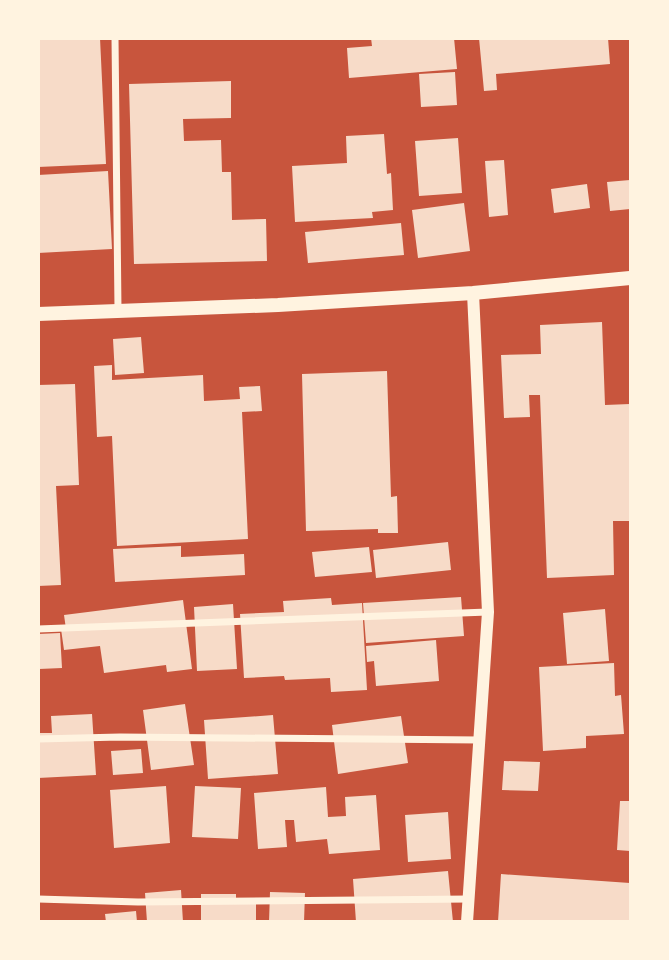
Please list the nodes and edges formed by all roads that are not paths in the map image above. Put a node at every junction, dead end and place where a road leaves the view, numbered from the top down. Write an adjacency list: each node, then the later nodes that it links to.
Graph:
1 (115, 38): 4 (street)
2 (631, 278): 3 (main road)
3 (473, 293): 4 (main road); 6 (street)
4 (118, 309): 5 (main road)
5 (38, 314)
6 (488, 612): 7 (street); 9 (street)
7 (38, 629)
8 (38, 739): 9 (street)
9 (481, 740): 11 (street)
10 (38, 899): 11 (street)
11 (469, 899): 12 (street)
12 (467, 922)

